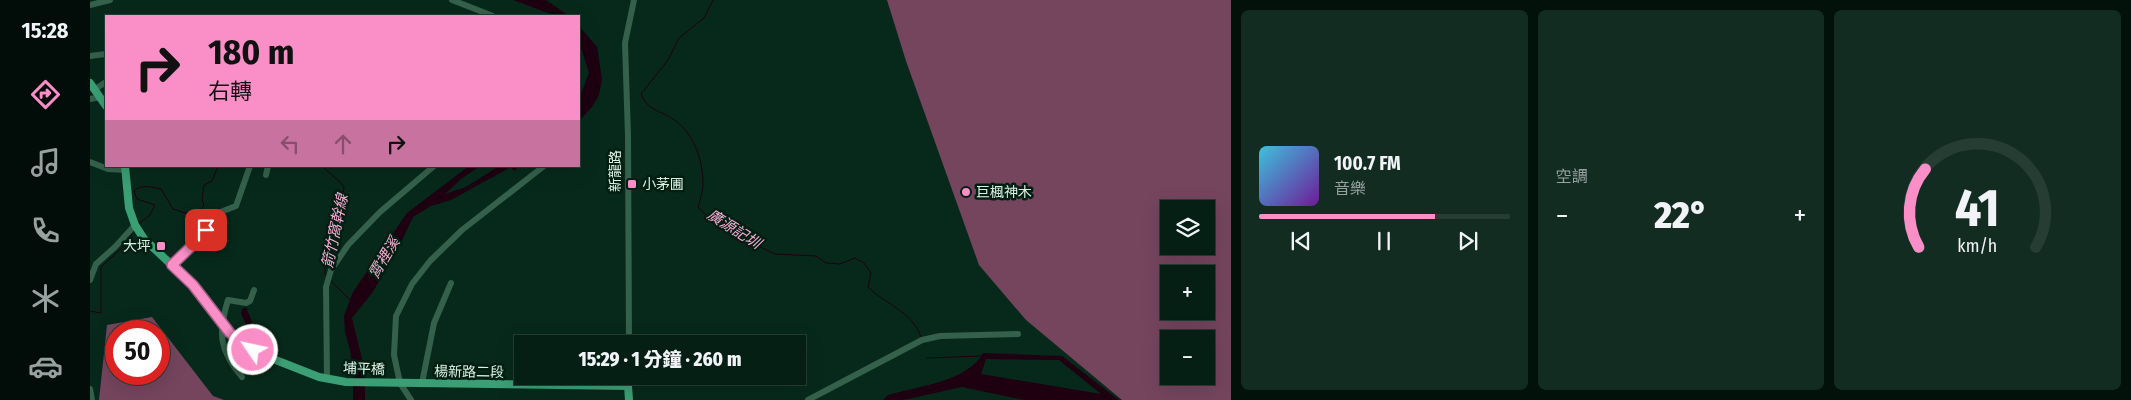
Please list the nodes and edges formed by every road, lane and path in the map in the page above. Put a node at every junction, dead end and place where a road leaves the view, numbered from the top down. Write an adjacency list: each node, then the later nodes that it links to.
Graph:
1 (110, 0): 4 (street)
2 (452, 0): 5 (street)
3 (634, 0): 26 (street, 新龍路)
4 (90, 5)
5 (490, 15)
6 (105, 54): 7 (street)
7 (90, 56)
8 (105, 82): 9 (street)
9 (92, 86): 11 (main road)
10 (90, 99): 11 (street)
11 (104, 100)
12 (90, 162): 17 (street)
13 (250, 167): 20 (street)
14 (268, 167): 18 (street)
15 (433, 167): 28 (street)
16 (543, 167): 29 (street)
17 (126, 168): 19 (main road)
18 (266, 175)
19 (135, 226): 20 (main road, 埔平橋); 21 (street)
20 (172, 265): 24 (main road, 埔平橋)
21 (90, 280)
22 (452, 283): 30 (street)
23 (254, 290): 24 (street)
24 (222, 325): 27 (street); 28 (main road, 埔平橋)
25 (1018, 334): 36 (street)
26 (629, 335)
27 (242, 377)
28 (327, 379): 29 (main road, 埔平橋)
29 (400, 383): 30 (main road, 楊新路二段); 34 (street)
30 (422, 383): 31 (main road, 楊新路二段)
31 (628, 386): 35 (main road)
32 (90, 389): 33 (street)
33 (92, 400)
34 (411, 400)
35 (629, 400)
36 (808, 400)

